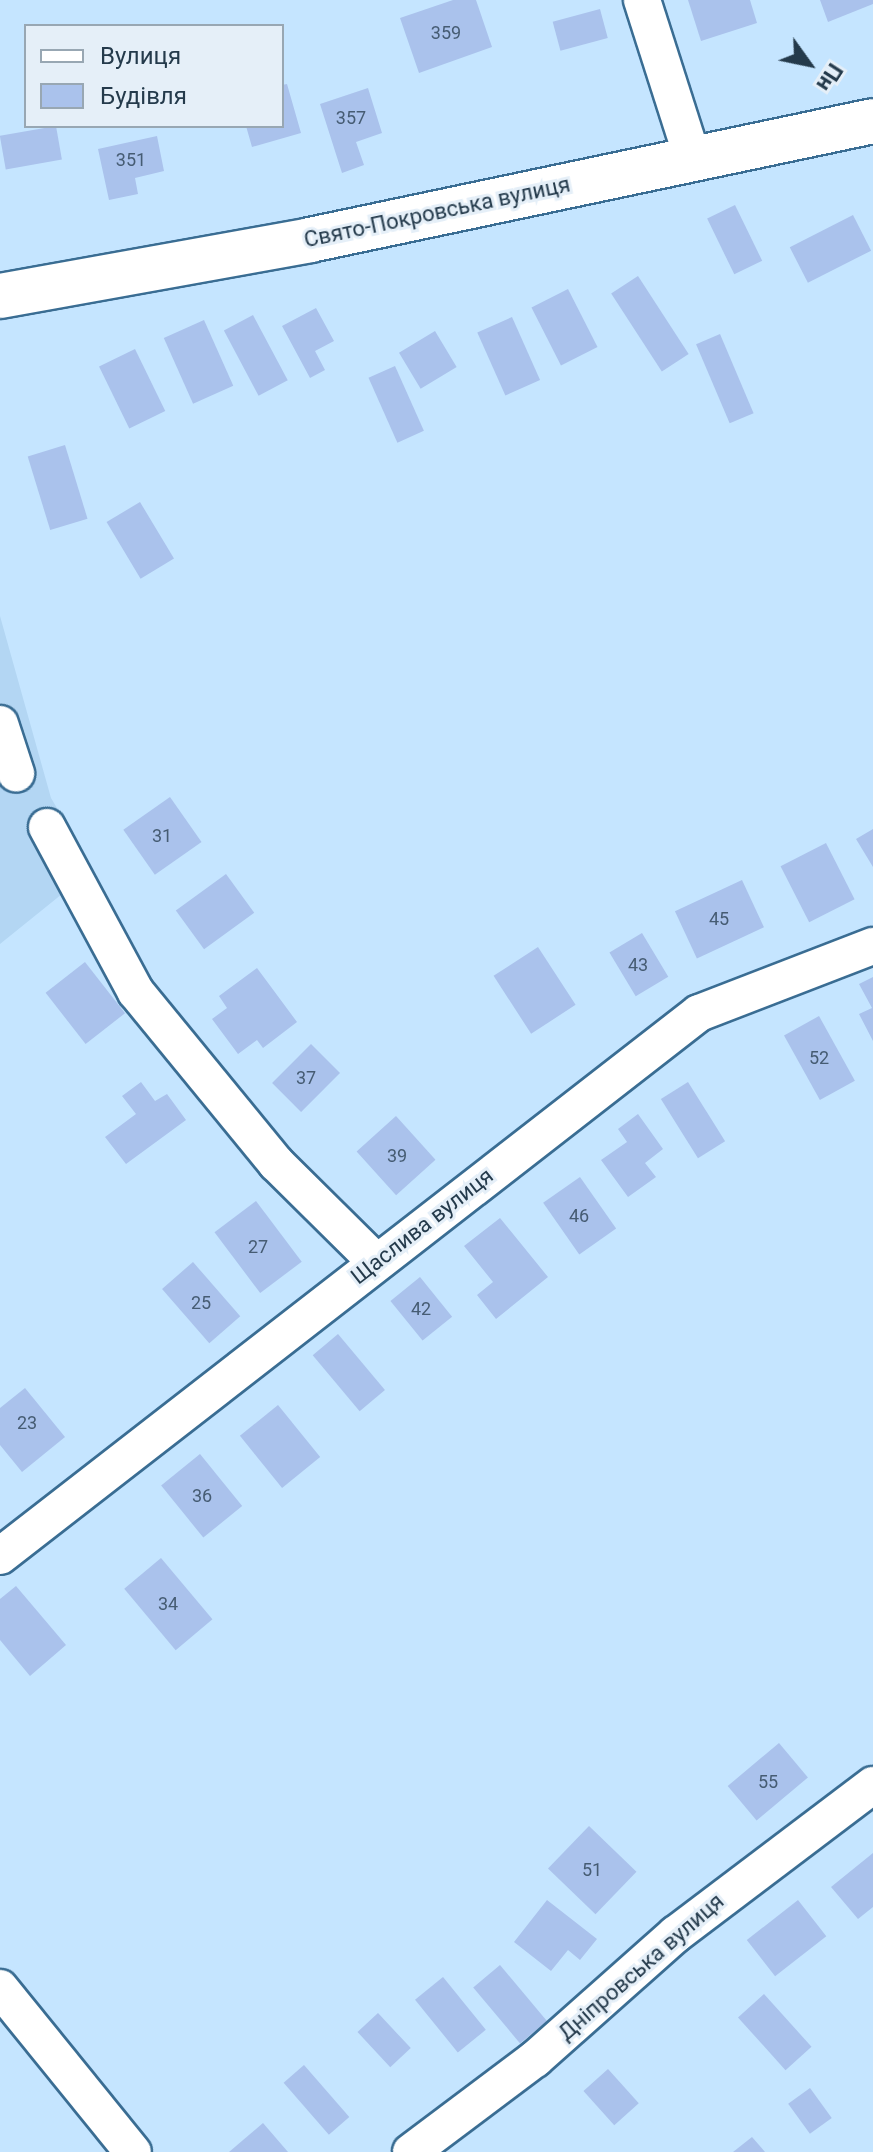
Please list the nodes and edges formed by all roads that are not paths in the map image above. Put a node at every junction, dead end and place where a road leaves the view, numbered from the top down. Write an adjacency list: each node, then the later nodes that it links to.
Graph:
1 (642, 0): 3 (street)
2 (873, 121): 3 (main road, Свято-Покровська вулиця)
3 (692, 157): 4 (main road, Свято-Покровська вулиця)
4 (0, 296)
5 (47, 827): 7 (street)
6 (873, 946): 7 (street, Щаслива вулиця)
7 (376, 1262): 8 (street, Щаслива вулиця)
8 (0, 1556)
9 (873, 1785): 12 (street, Дніпровська вулиця)
10 (0, 1988): 11 (street)
11 (133, 2152)
12 (411, 2152)

